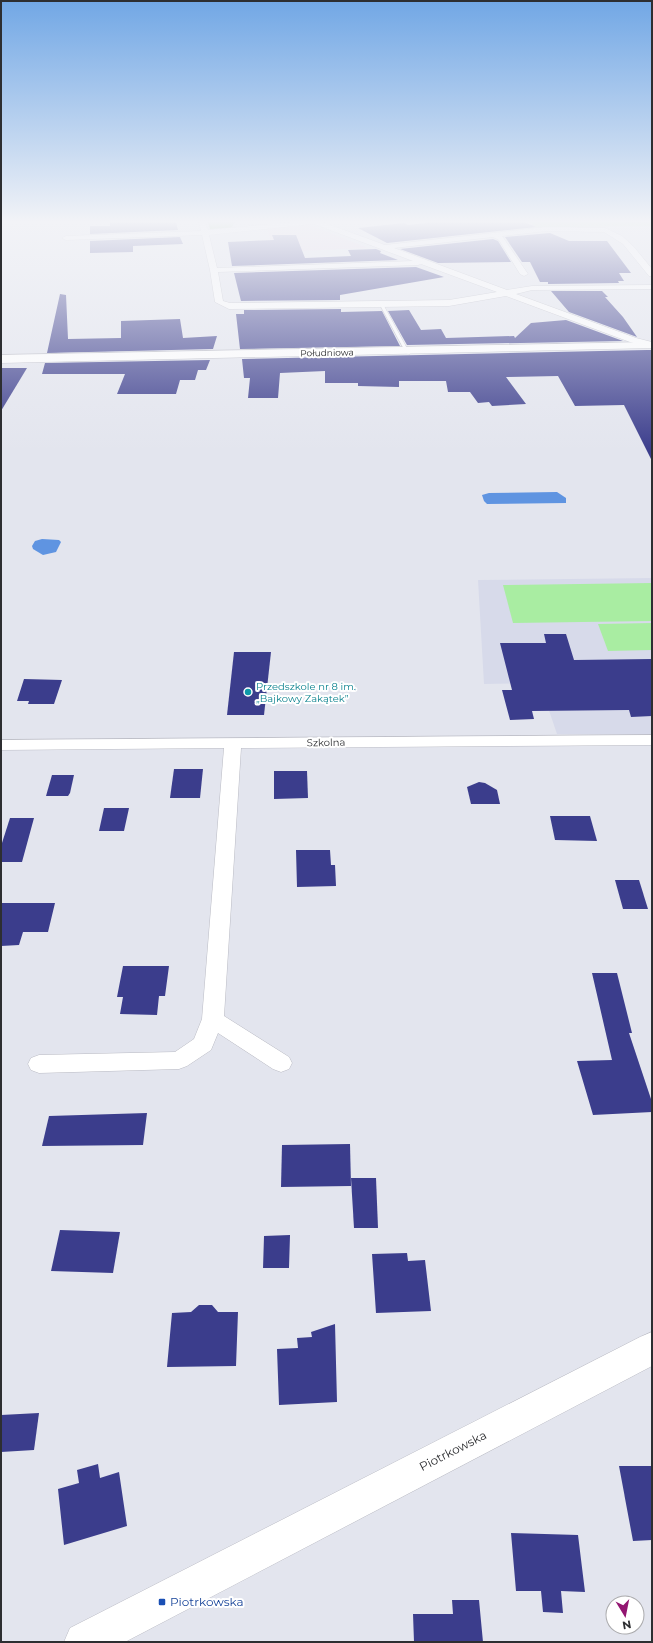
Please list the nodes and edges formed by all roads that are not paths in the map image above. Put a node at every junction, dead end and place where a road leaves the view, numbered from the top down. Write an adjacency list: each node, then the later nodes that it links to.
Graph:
1 (218, 299): 4 (street)
2 (476, 299): 4 (street)
3 (521, 299): 5 (street)
4 (381, 304): 6 (lane)
5 (652, 345): 6 (street, Południowa)
6 (407, 352): 7 (street, Południowa)
7 (1, 359)
8 (652, 740): 9 (street, Szkolna)
9 (233, 743): 10 (street, Szkolna); 11 (street)
10 (1, 745)
11 (212, 1018): 12 (street); 13 (street)
12 (281, 1063)
13 (40, 1064)
14 (652, 1348): 15 (street, Piotrkowska)
15 (84, 1642)

